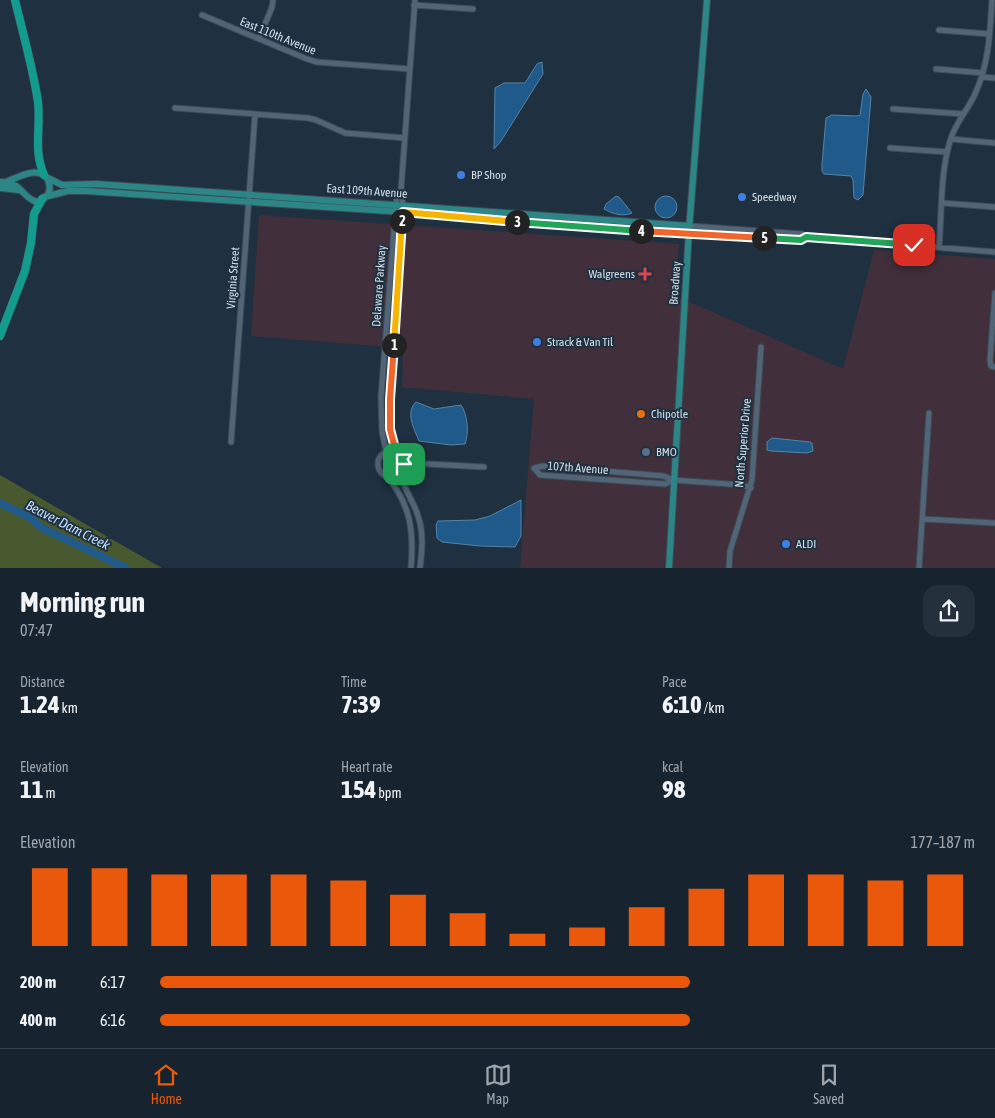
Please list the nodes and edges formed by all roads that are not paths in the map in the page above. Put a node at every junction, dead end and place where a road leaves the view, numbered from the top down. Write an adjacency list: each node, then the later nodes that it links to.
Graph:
1 (15, 0): 25 (highway)
2 (272, 0): 11 (street)
3 (707, 0): 37 (main road, Broadway)
4 (992, 0): 7 (street)
5 (414, 2): 6 (street); 12 (street)
6 (473, 9)
7 (993, 14): 10 (street)
8 (202, 15): 11 (street, East 110th Avenue)
9 (939, 30): 10 (street)
10 (989, 34): 14 (street)
11 (259, 39): 12 (street, East 110th Avenue)
12 (410, 69): 20 (street)
13 (936, 69): 14 (street)
14 (982, 75): 15 (street); 19 (street)
15 (995, 78)
16 (175, 108): 18 (street)
17 (893, 109): 19 (street)
18 (255, 114): 20 (street); 30 (street, Virginia Street)
19 (963, 114): 21 (street)
20 (405, 138): 28 (street)
21 (951, 139): 22 (street); 24 (street)
22 (995, 143)
23 (890, 148): 24 (street)
24 (947, 152): 33 (street)
25 (45, 176): 26 (main road, East 109th Avenue); 30 (main road, East 109th Avenue); 31 (main road)
26 (3, 182): 29 (main road, East 109th Avenue)
27 (0, 188): 29 (main road, East 109th Avenue)
28 (401, 190): 35 (street, Delaware Parkway); 36 (street, Delaware Parkway)
29 (22, 193): 31 (main road, East 109th Avenue)
30 (250, 194): 32 (street, Virginia Street); 35 (main road, East 109th Avenue)
31 (43, 198): 32 (main road, East 109th Avenue); 43 (highway)
32 (249, 202): 35 (main road, East 109th Avenue); 47 (street, Virginia Street)
33 (942, 204): 34 (street); 40 (street)
34 (995, 207)
35 (395, 208): 36 (main road, East 109th Avenue); 48 (street, Delaware Parkway)
36 (403, 208): 37 (main road, East 109th Avenue); 38 (main road, East 109th Avenue); 49 (street, Delaware Parkway)
37 (690, 226): 38 (main road, Broadway); 39 (street)
38 (689, 234): 39 (street); 54 (main road, Broadway)
39 (806, 237): 40 (street)
40 (939, 247): 41 (street)
41 (995, 252)
42 (995, 293): 45 (street)
43 (0, 336)
44 (761, 347): 55 (street, North Superior Drive)
45 (995, 367)
46 (929, 413): 56 (street)
47 (231, 442)
48 (386, 452): 49 (street); 53 (street)
49 (396, 452): 50 (street)
50 (404, 464): 51 (street); 52 (street)
51 (484, 467)
52 (401, 472): 53 (street); 59 (street)
53 (386, 475): 58 (street)
54 (674, 480): 54 (street, 107th Avenue); 55 (street, 107th Avenue); 60 (main road, Broadway)
55 (751, 488): 61 (street, North Superior Drive)
56 (922, 520): 57 (street); 62 (street)
57 (995, 523)
58 (411, 568)
59 (420, 568)
60 (669, 568)
61 (729, 568)
62 (919, 568)

